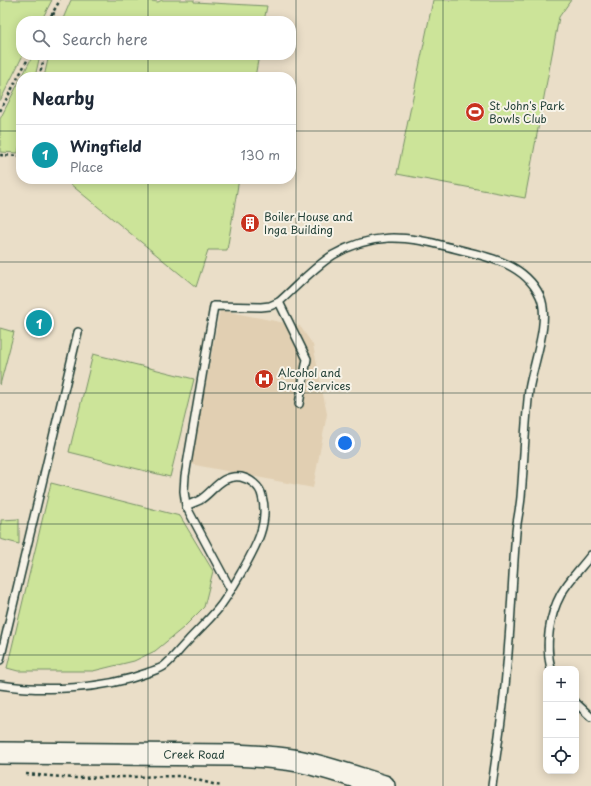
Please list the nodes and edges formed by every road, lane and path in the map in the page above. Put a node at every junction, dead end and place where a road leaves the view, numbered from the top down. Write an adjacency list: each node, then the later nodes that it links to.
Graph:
1 (60, 0): 2 (path)
2 (55, 8): 3 (path); 4 (path)
3 (51, 16)
4 (53, 16)
5 (27, 60): 7 (path)
6 (43, 60): 8 (path)
7 (21, 72)
8 (41, 72)
9 (16, 81): 10 (path)
10 (0, 111)
11 (0, 155): 12 (path)
12 (16, 156)
13 (279, 302): 15 (lane); 16 (lane); 28 (lane)
14 (78, 332): 19 (lane)
15 (299, 404)
16 (186, 506): 18 (lane); 18 (lane)
17 (591, 555): 20 (lane)
18 (231, 590): 21 (lane)
19 (0, 660)
20 (550, 666)
21 (0, 685)
22 (579, 706): 23 (lane)
23 (591, 717)
24 (0, 753): 27 (street, Creek Road)
25 (22, 773): 26 (path)
26 (221, 786)
27 (384, 786)
28 (492, 786)

